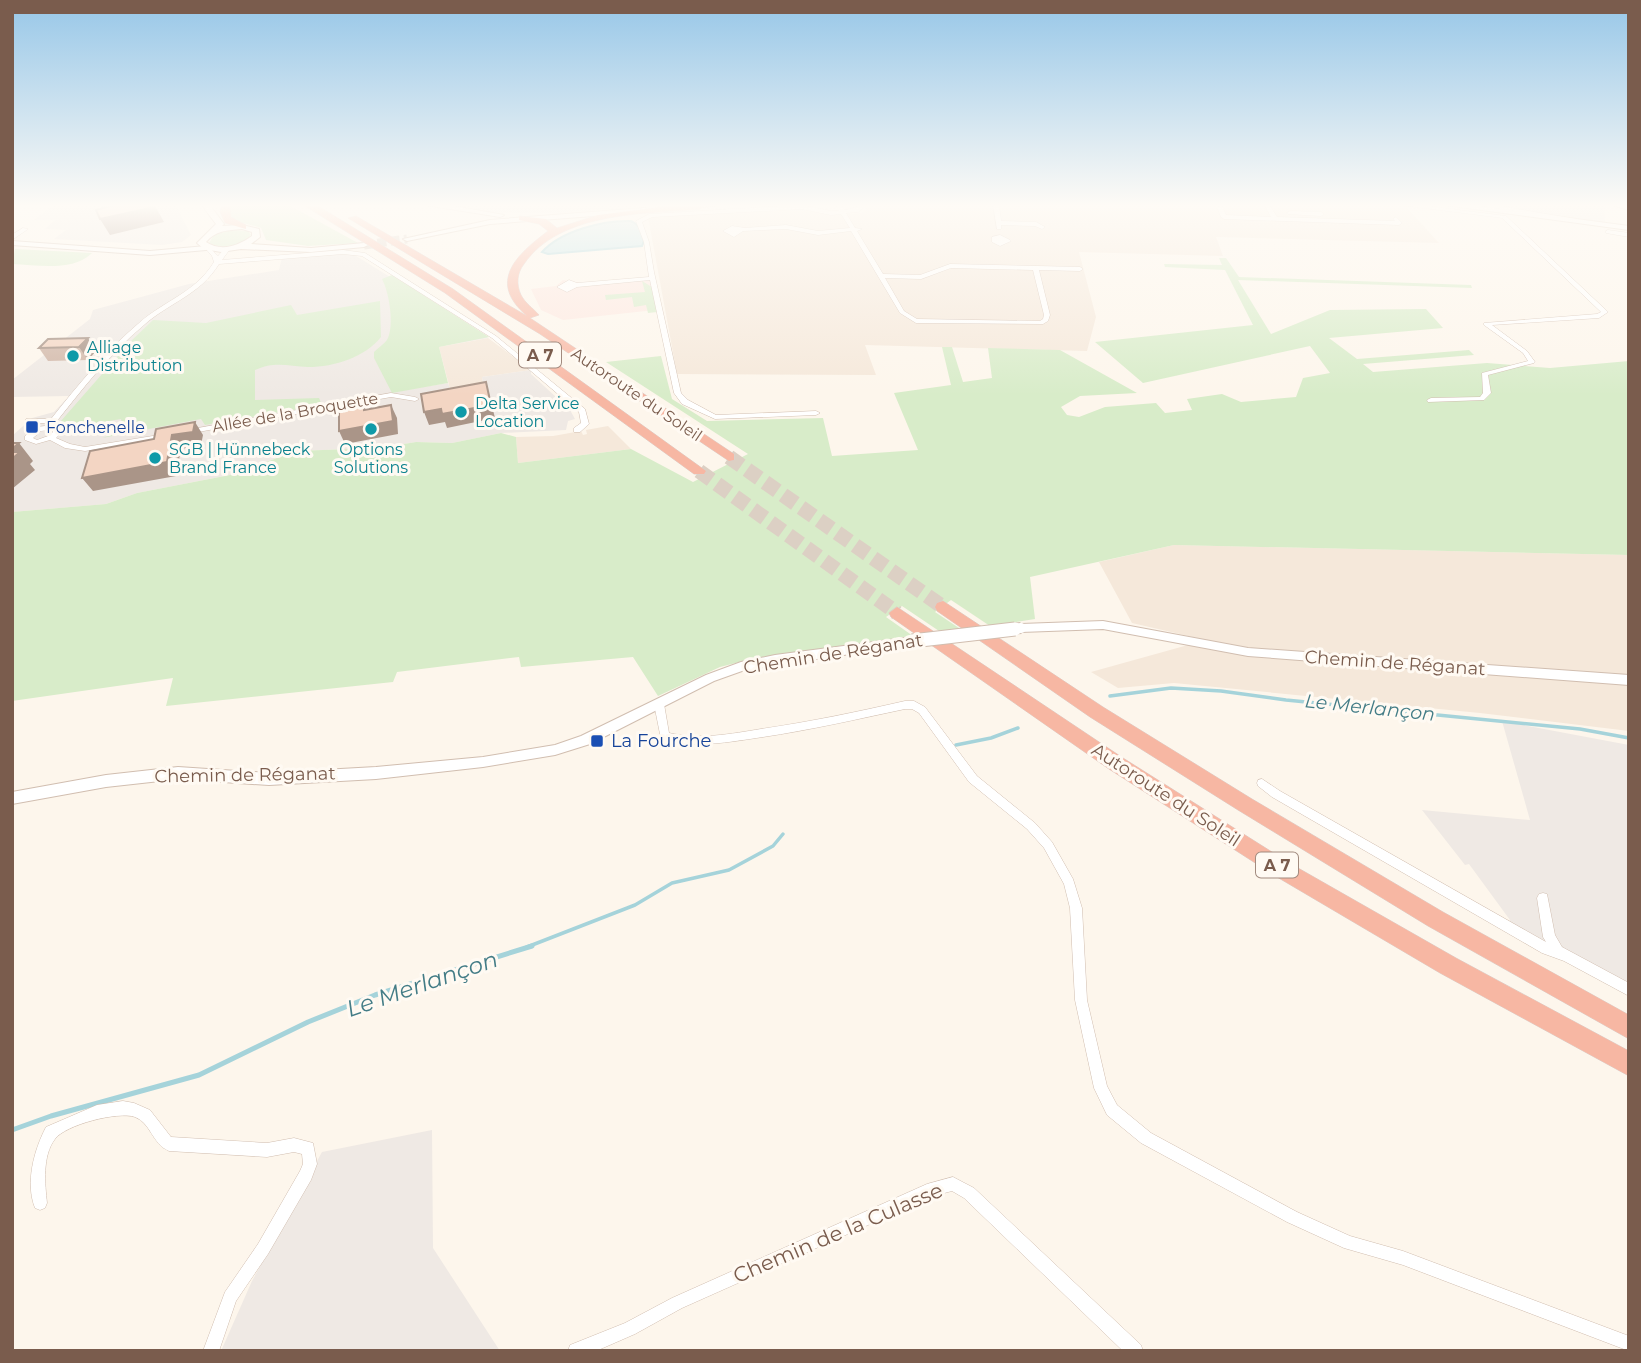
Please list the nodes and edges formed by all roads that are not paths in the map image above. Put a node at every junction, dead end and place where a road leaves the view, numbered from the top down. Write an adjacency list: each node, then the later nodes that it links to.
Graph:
1 (213, 268): 21 (street, Allée de la Broquette)
2 (384, 268): 22 (street)
3 (402, 268): 25 (highway, Autoroute du Soleil / A 7)
4 (442, 268): 16 (highway, Autoroute du Soleil / A 7)
5 (516, 268): 16 (highway)
6 (651, 268): 14 (street)
7 (877, 268): 13 (street)
8 (946, 268): 13 (street)
9 (1019, 268): 10 (street)
10 (1036, 268): 12 (street); 13 (street)
11 (1558, 268): 18 (street)
12 (1080, 269)
13 (881, 276)
14 (653, 278): 15 (street); 19 (street)
15 (576, 285)
16 (611, 374): 24 (highway, Autoroute du Soleil / A 7)
17 (415, 399): 23 (street, Allée de la Broquette)
18 (1431, 400)
19 (816, 413)
20 (29, 421): 21 (street)
21 (50, 424): 23 (street); 23 (street, Allée de la Broquette)
22 (577, 430)
23 (51, 438)
24 (729, 457)
25 (699, 471)
26 (943, 607): 35 (highway, Autoroute du Soleil / A 7)
27 (897, 613): 36 (highway, Autoroute du Soleil / A 7)
28 (1629, 680): 29 (street, Chemin de Réganat, bridge)
29 (659, 704): 31 (street, Chemin de Réganat); 38 (street)
30 (1262, 783): 33 (street)
31 (12, 798)
32 (1543, 898): 33 (street)
33 (1563, 955): 34 (street)
34 (1629, 990)
35 (1629, 1028)
36 (1629, 1064)
37 (40, 1203): 39 (street)
38 (1629, 1344)
39 (211, 1351)
40 (576, 1351): 41 (street, Chemin de la Culasse)
41 (1135, 1351)

